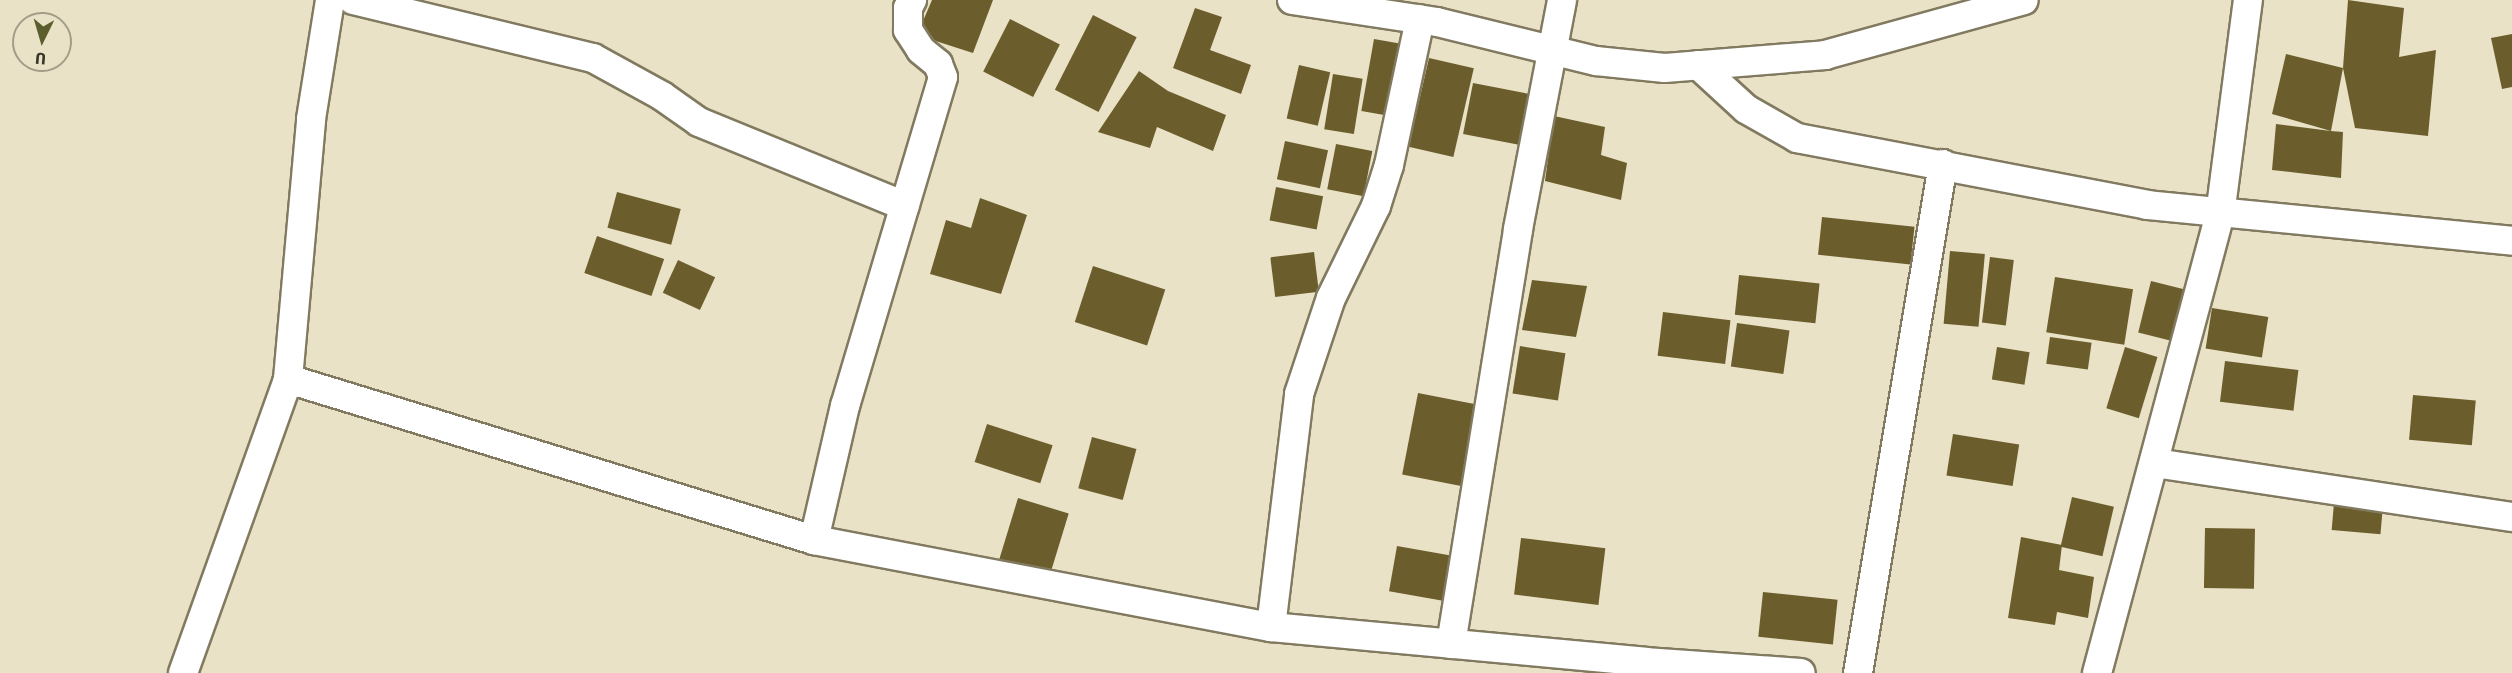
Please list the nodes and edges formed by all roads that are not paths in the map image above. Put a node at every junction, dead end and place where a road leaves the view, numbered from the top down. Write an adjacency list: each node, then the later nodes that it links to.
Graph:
1 (330, 0): 16 (street)
2 (353, 0): 13 (street)
3 (912, 0): 13 (street)
4 (1292, 0): 9 (street)
5 (1562, 0): 10 (street)
6 (2024, 0): 8 (street)
7 (2248, 0): 14 (street)
8 (1956, 9): 11 (street)
9 (1420, 19): 10 (street); 20 (street)
10 (1553, 50): 11 (street); 21 (street)
11 (1698, 65): 12 (street)
12 (1943, 164): 14 (street); 25 (street)
13 (905, 206): 19 (street)
14 (2220, 215): 15 (street); 17 (street)
15 (2512, 241)
16 (288, 379): 19 (street); 23 (street)
17 (2155, 463): 18 (street); 26 (street)
18 (2512, 517)
19 (814, 540): 20 (street)
20 (1271, 627): 21 (street)
21 (1451, 644): 22 (street)
22 (1644, 668): 24 (street)
23 (183, 673)
24 (1801, 673)
25 (1858, 673)
26 (2097, 673)

